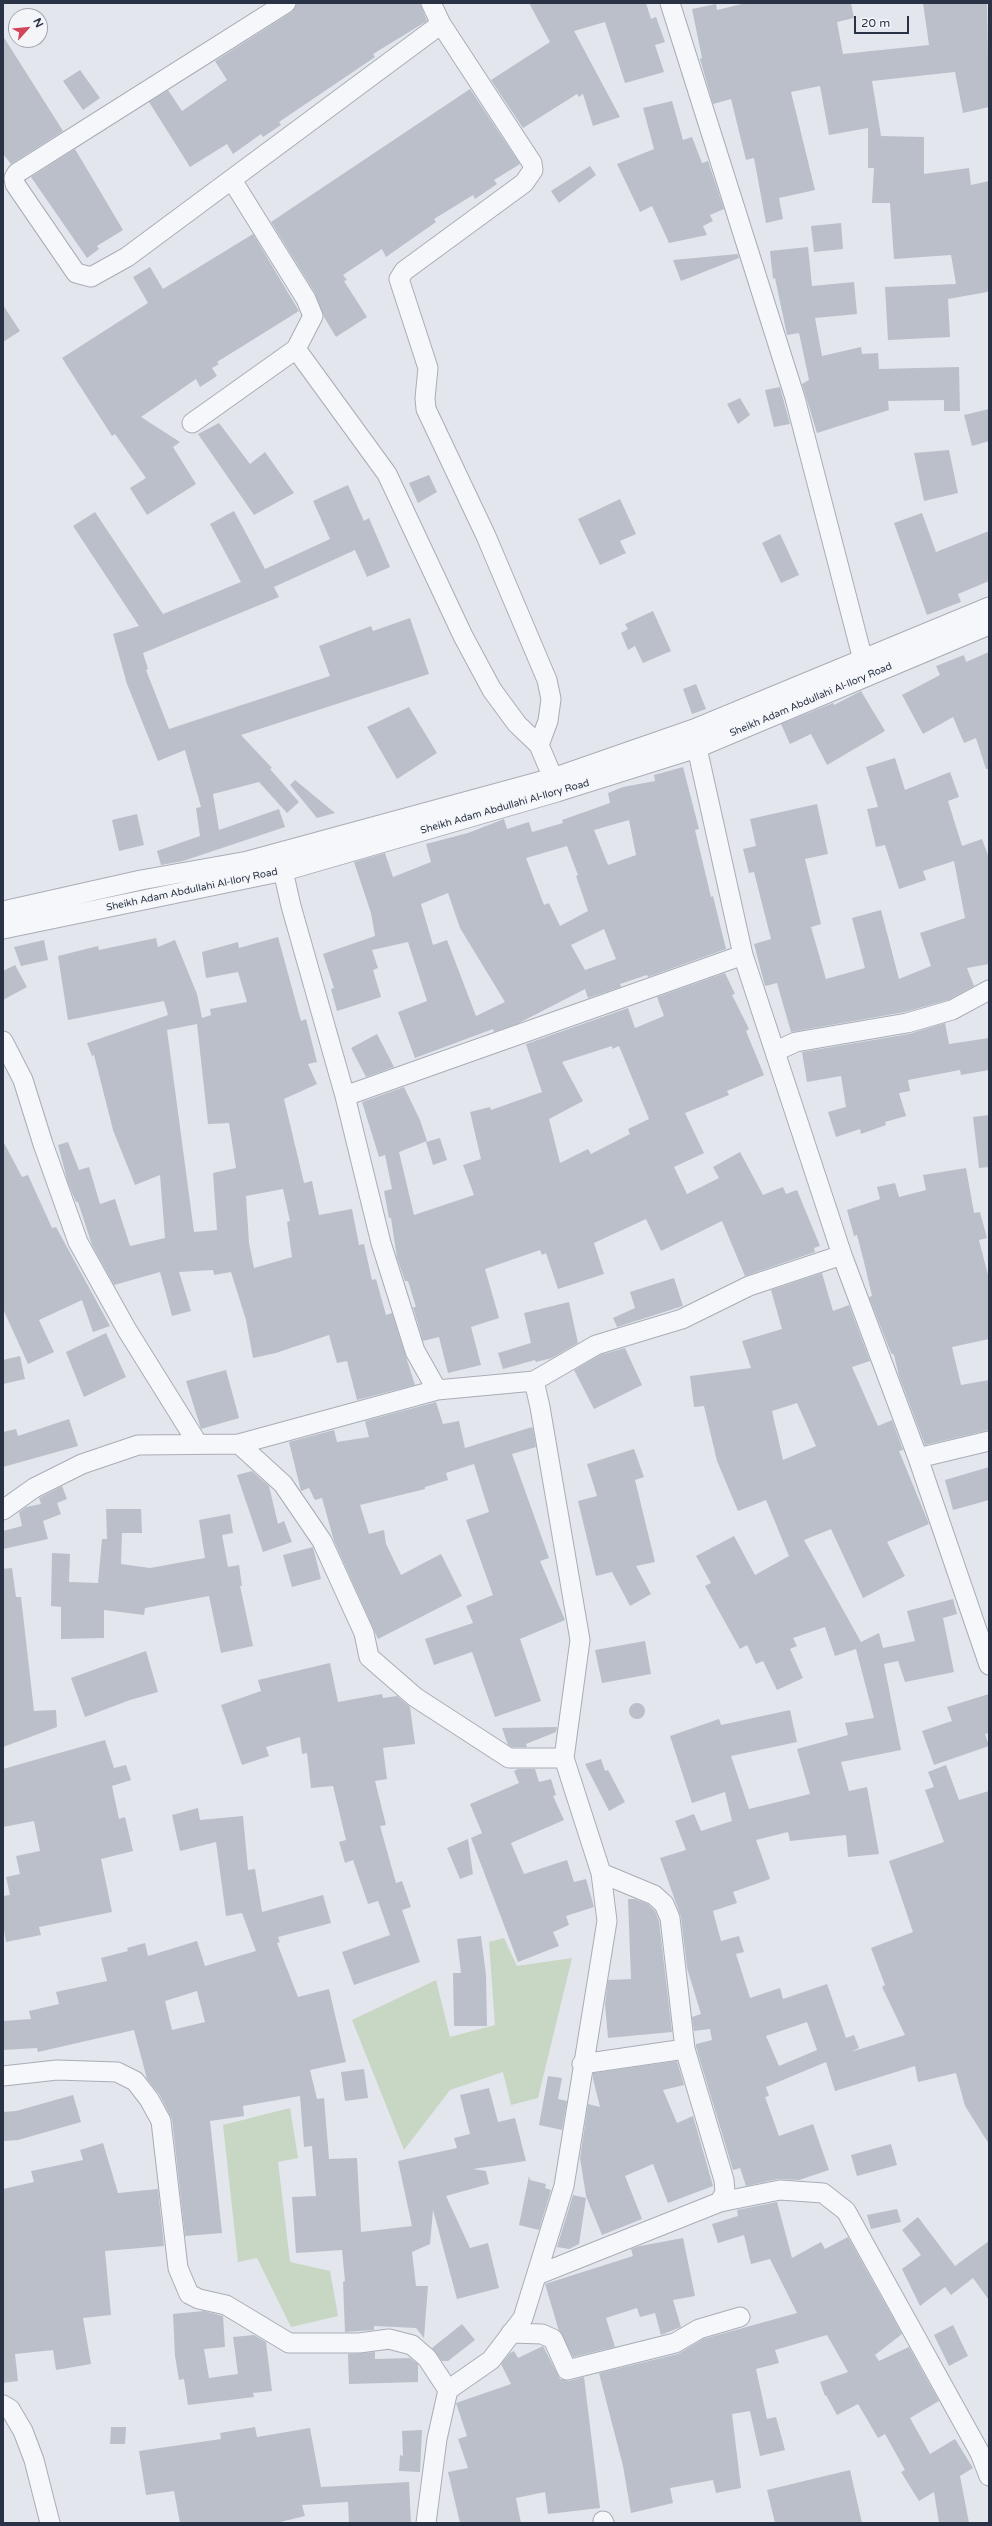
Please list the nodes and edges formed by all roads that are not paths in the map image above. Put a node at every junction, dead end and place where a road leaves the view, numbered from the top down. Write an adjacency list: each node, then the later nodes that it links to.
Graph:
1 (286, 3): 5 (street)
2 (431, 3): 4 (street)
3 (670, 3): 10 (street)
4 (441, 24): 5 (street); 11 (street)
5 (232, 180): 6 (street)
6 (296, 349): 7 (street); 11 (street)
7 (192, 422)
8 (989, 607): 10 (street, Sheikh Adam Abdullahi Al-Ilory Road)
9 (989, 625): 12 (street, Sheikh Adam Abdullahi Al-Ilory Road)
10 (863, 660): 13 (street, Sheikh Adam Abdullahi Al-Ilory Road)
11 (539, 744): 13 (street)
12 (697, 748): 15 (street, Sheikh Adam Abdullahi Al-Ilory Road); 18 (street)
13 (553, 778): 14 (street, Sheikh Adam Abdullahi Al-Ilory Road)
14 (279, 853): 15 (street); 16 (street, Sheikh Adam Abdullahi Al-Ilory Road)
15 (284, 871): 17 (street, Sheikh Adam Abdullahi Al-Ilory Road); 22 (street)
16 (3, 911)
17 (3, 929)
18 (743, 955): 21 (street); 22 (street)
19 (989, 990): 21 (street)
20 (3, 1041): 27 (street)
21 (776, 1051): 23 (street)
22 (344, 1096): 25 (street)
23 (842, 1255): 24 (street); 29 (street)
24 (534, 1381): 25 (street); 32 (street)
25 (437, 1390): 28 (street)
26 (989, 1441): 29 (street)
27 (198, 1444): 28 (street); 30 (street)
28 (239, 1444): 32 (street)
29 (918, 1458): 31 (street)
30 (3, 1510)
31 (989, 1665)
32 (564, 1758): 33 (street)
33 (601, 1873): 34 (street); 35 (street)
34 (685, 2049): 35 (street); 37 (street)
35 (582, 2064): 38 (street)
36 (3, 2076): 41 (street)
37 (720, 2202): 38 (street); 43 (street)
38 (536, 2275): 40 (street)
39 (740, 2317): 40 (street)
40 (511, 2333): 41 (street)
41 (448, 2390): 45 (street)
42 (3, 2405): 44 (street)
43 (989, 2476)
44 (50, 2523)
45 (426, 2523)

